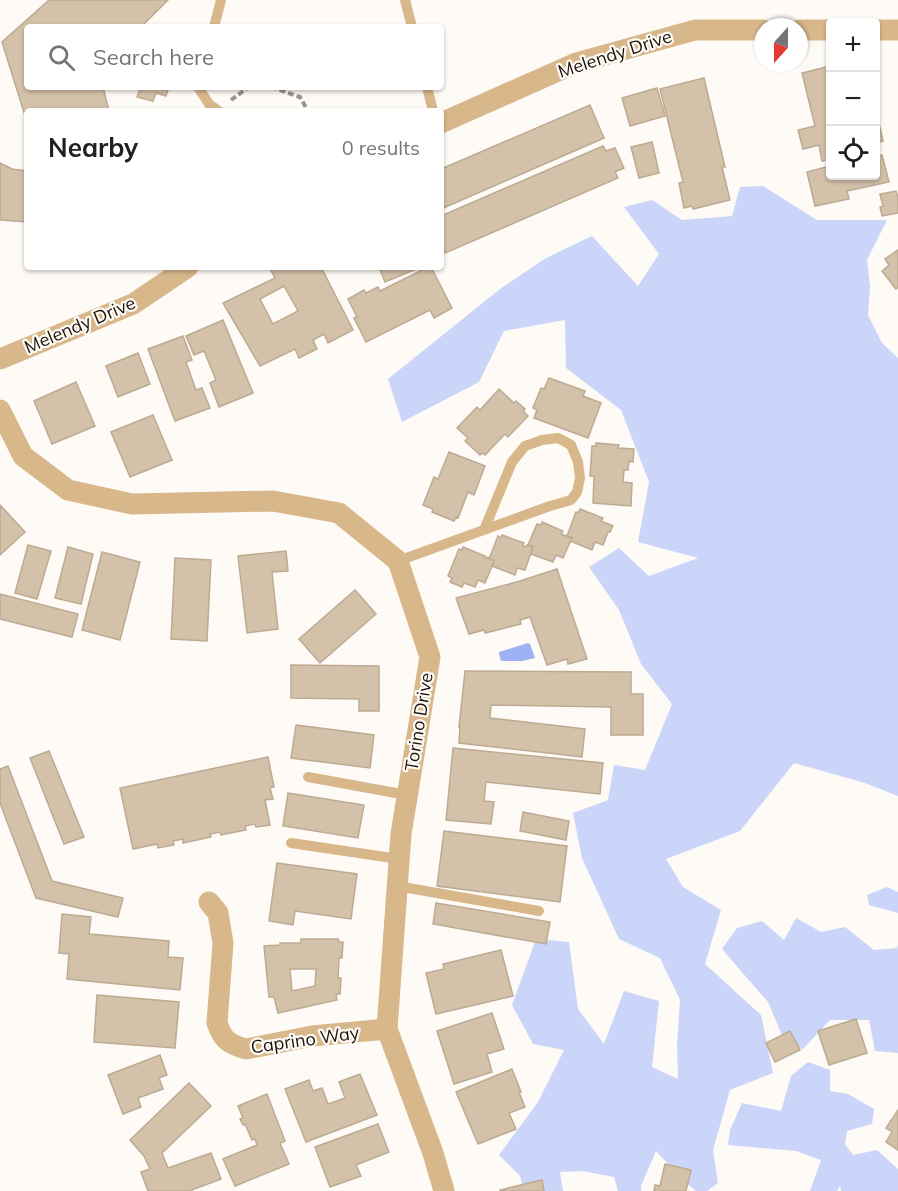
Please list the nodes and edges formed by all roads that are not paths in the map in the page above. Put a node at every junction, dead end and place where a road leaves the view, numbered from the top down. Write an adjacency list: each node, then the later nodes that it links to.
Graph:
1 (221, 0): 3 (lane)
2 (405, 0): 4 (lane)
3 (214, 24)
4 (411, 24)
5 (754, 30): 14 (street, Melendy Drive)
6 (808, 30): 7 (street)
7 (826, 30)
8 (880, 30): 9 (street)
9 (898, 30)
10 (200, 90): 12 (lane)
11 (428, 90): 13 (lane)
12 (215, 108)
13 (432, 108)
14 (444, 122)
15 (184, 270): 16 (street, Melendy Drive)
16 (0, 359)
17 (0, 410): 19 (street)
18 (484, 530): 18 (lane); 19 (lane)
19 (398, 561): 21 (street, Torino Drive)
20 (308, 777): 21 (lane)
21 (407, 795): 23 (street, Torino Drive)
22 (291, 843): 23 (lane)
23 (399, 859): 24 (street, Torino Drive)
24 (397, 886): 26 (lane); 27 (street, Torino Drive)
25 (209, 902): 27 (street, Caprino Way)
26 (539, 910)
27 (387, 1029): 28 (street, Torino Drive)
28 (444, 1191)

